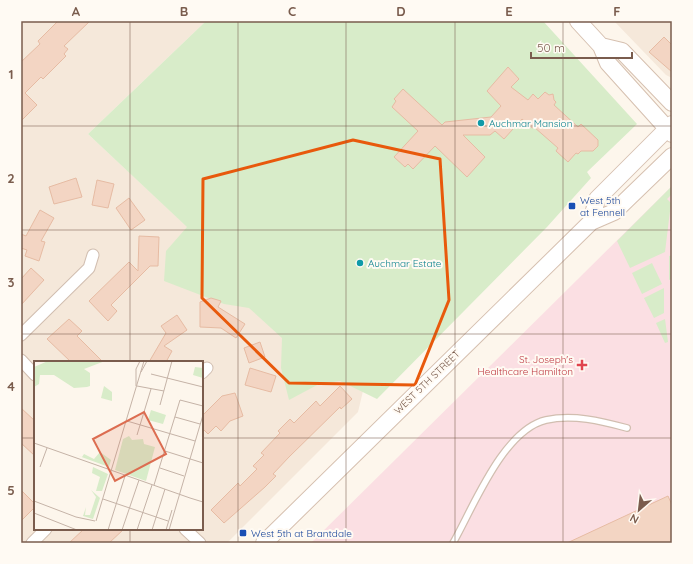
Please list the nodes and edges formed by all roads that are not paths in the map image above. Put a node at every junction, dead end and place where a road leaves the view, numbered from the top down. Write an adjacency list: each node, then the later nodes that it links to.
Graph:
1 (578, 21): 2 (main road)
2 (601, 46): 3 (main road); 4 (main road)
3 (672, 103)
4 (670, 129): 6 (main road)
5 (672, 156): 6 (main road, WEST 5TH STREET)
6 (591, 222): 16 (main road, WEST 5TH STREET)
7 (93, 255): 8 (street)
8 (21, 335)
9 (21, 360): 10 (street)
10 (34, 374)
11 (627, 428): 17 (lane)
12 (45, 530): 14 (street)
13 (186, 530): 15 (street)
14 (32, 543)
15 (200, 543)
16 (264, 543)
17 (453, 543)

